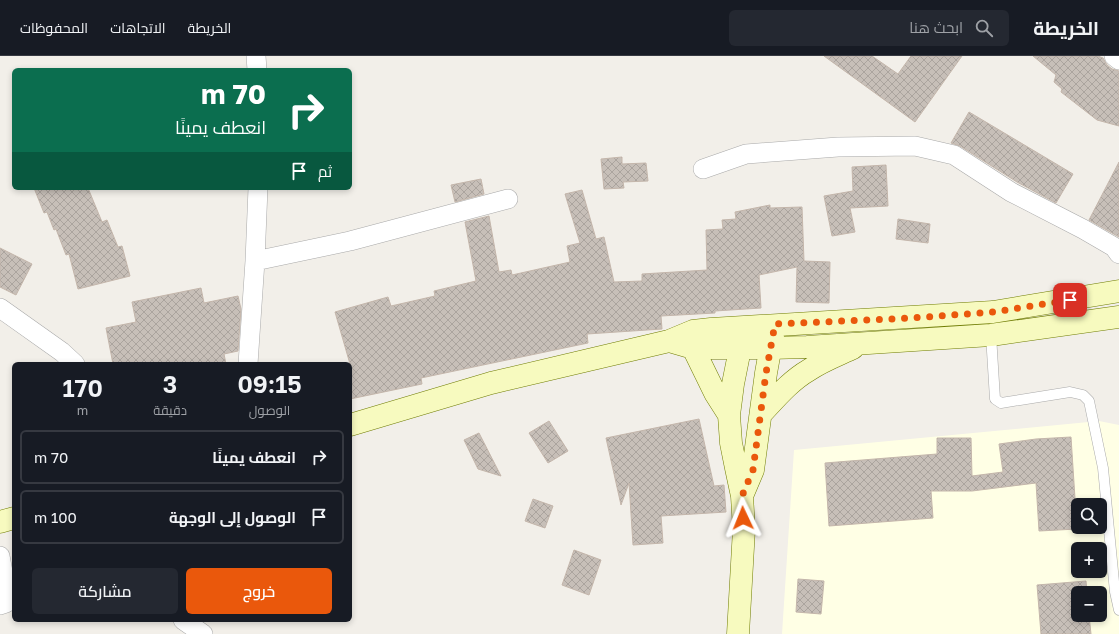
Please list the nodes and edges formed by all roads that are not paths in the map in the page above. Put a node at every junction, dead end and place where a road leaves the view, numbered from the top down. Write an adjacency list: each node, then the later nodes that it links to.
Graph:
1 (256, 56): 4 (street)
2 (1114, 56): 3 (street)
3 (1119, 60)
4 (257, 68)
5 (703, 169): 8 (street)
6 (258, 190): 9 (street)
7 (508, 199): 9 (street)
8 (1119, 254)
9 (255, 261): 23 (street)
10 (1117, 292): 12 (street); 14 (main road)
11 (0, 308): 22 (street)
12 (1119, 317): 13 (street); 16 (main road)
13 (1119, 322)
14 (775, 324): 15 (main road); 21 (main road)
15 (745, 326): 17 (main road); 20 (main road)
16 (990, 336): 18 (main road); 32 (lane)
17 (669, 341): 19 (main road); 26 (main road)
18 (863, 343): 21 (main road); 24 (main road)
19 (693, 348): 20 (main road); 25 (main road)
20 (740, 348): 21 (main road); 25 (main road)
21 (770, 348): 24 (main road)
22 (73, 362)
23 (248, 362)
24 (760, 414): 27 (main road)
25 (729, 415): 27 (main road)
26 (352, 424)
27 (742, 496): 35 (main road)
28 (12, 519): 29 (main road)
29 (0, 522)
30 (0, 556): 31 (street)
31 (0, 605)
32 (1119, 610)
33 (186, 622): 34 (street)
34 (203, 634)
35 (738, 634)

